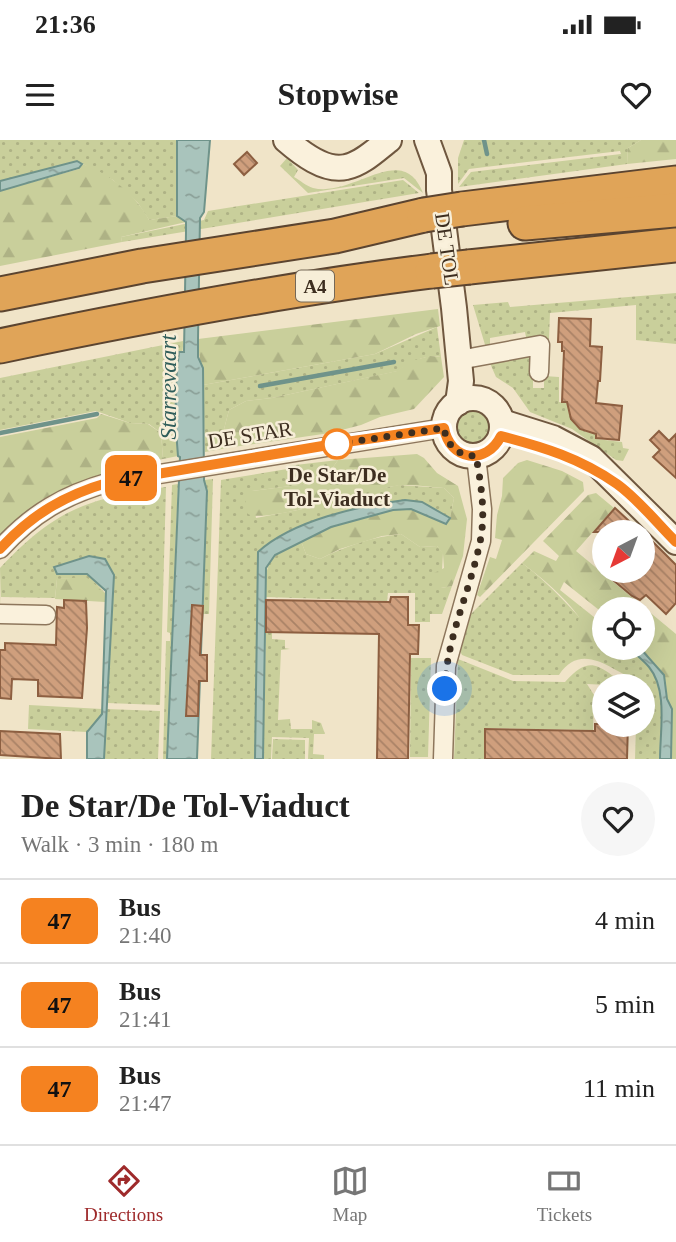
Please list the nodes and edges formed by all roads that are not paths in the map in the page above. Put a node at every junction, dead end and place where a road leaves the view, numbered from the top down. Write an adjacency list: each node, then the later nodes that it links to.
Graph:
1 (286, 140): 6 (street)
2 (368, 140): 6 (street)
3 (389, 140): 6 (street)
4 (411, 140): 9 (street, DE TOL)
5 (427, 140): 9 (street, DE TOL)
6 (326, 164)
7 (676, 183): 9 (highway, A4)
8 (676, 210): 9 (highway, A4)
9 (443, 215): 13 (highway, A4); 14 (street, DE TOL)
10 (676, 245): 11 (highway, A4)
11 (597, 254): 12 (highway, A4); 15 (highway, A4, bridge)
12 (676, 264)
13 (0, 294)
14 (454, 308): 16 (street, DE TOL); 18 (street, DE TOL)
15 (0, 346)
16 (470, 358): 17 (street); 18 (street, DE TOL)
17 (539, 372)
18 (469, 401): 19 (street); 20 (street)
19 (444, 428): 21 (street); 23 (street, DE STAR)
20 (501, 429): 21 (street); 22 (street)
21 (476, 456): 26 (street)
22 (676, 542)
23 (0, 548)
24 (0, 614): 25 (street)
25 (46, 615)
26 (443, 759)

